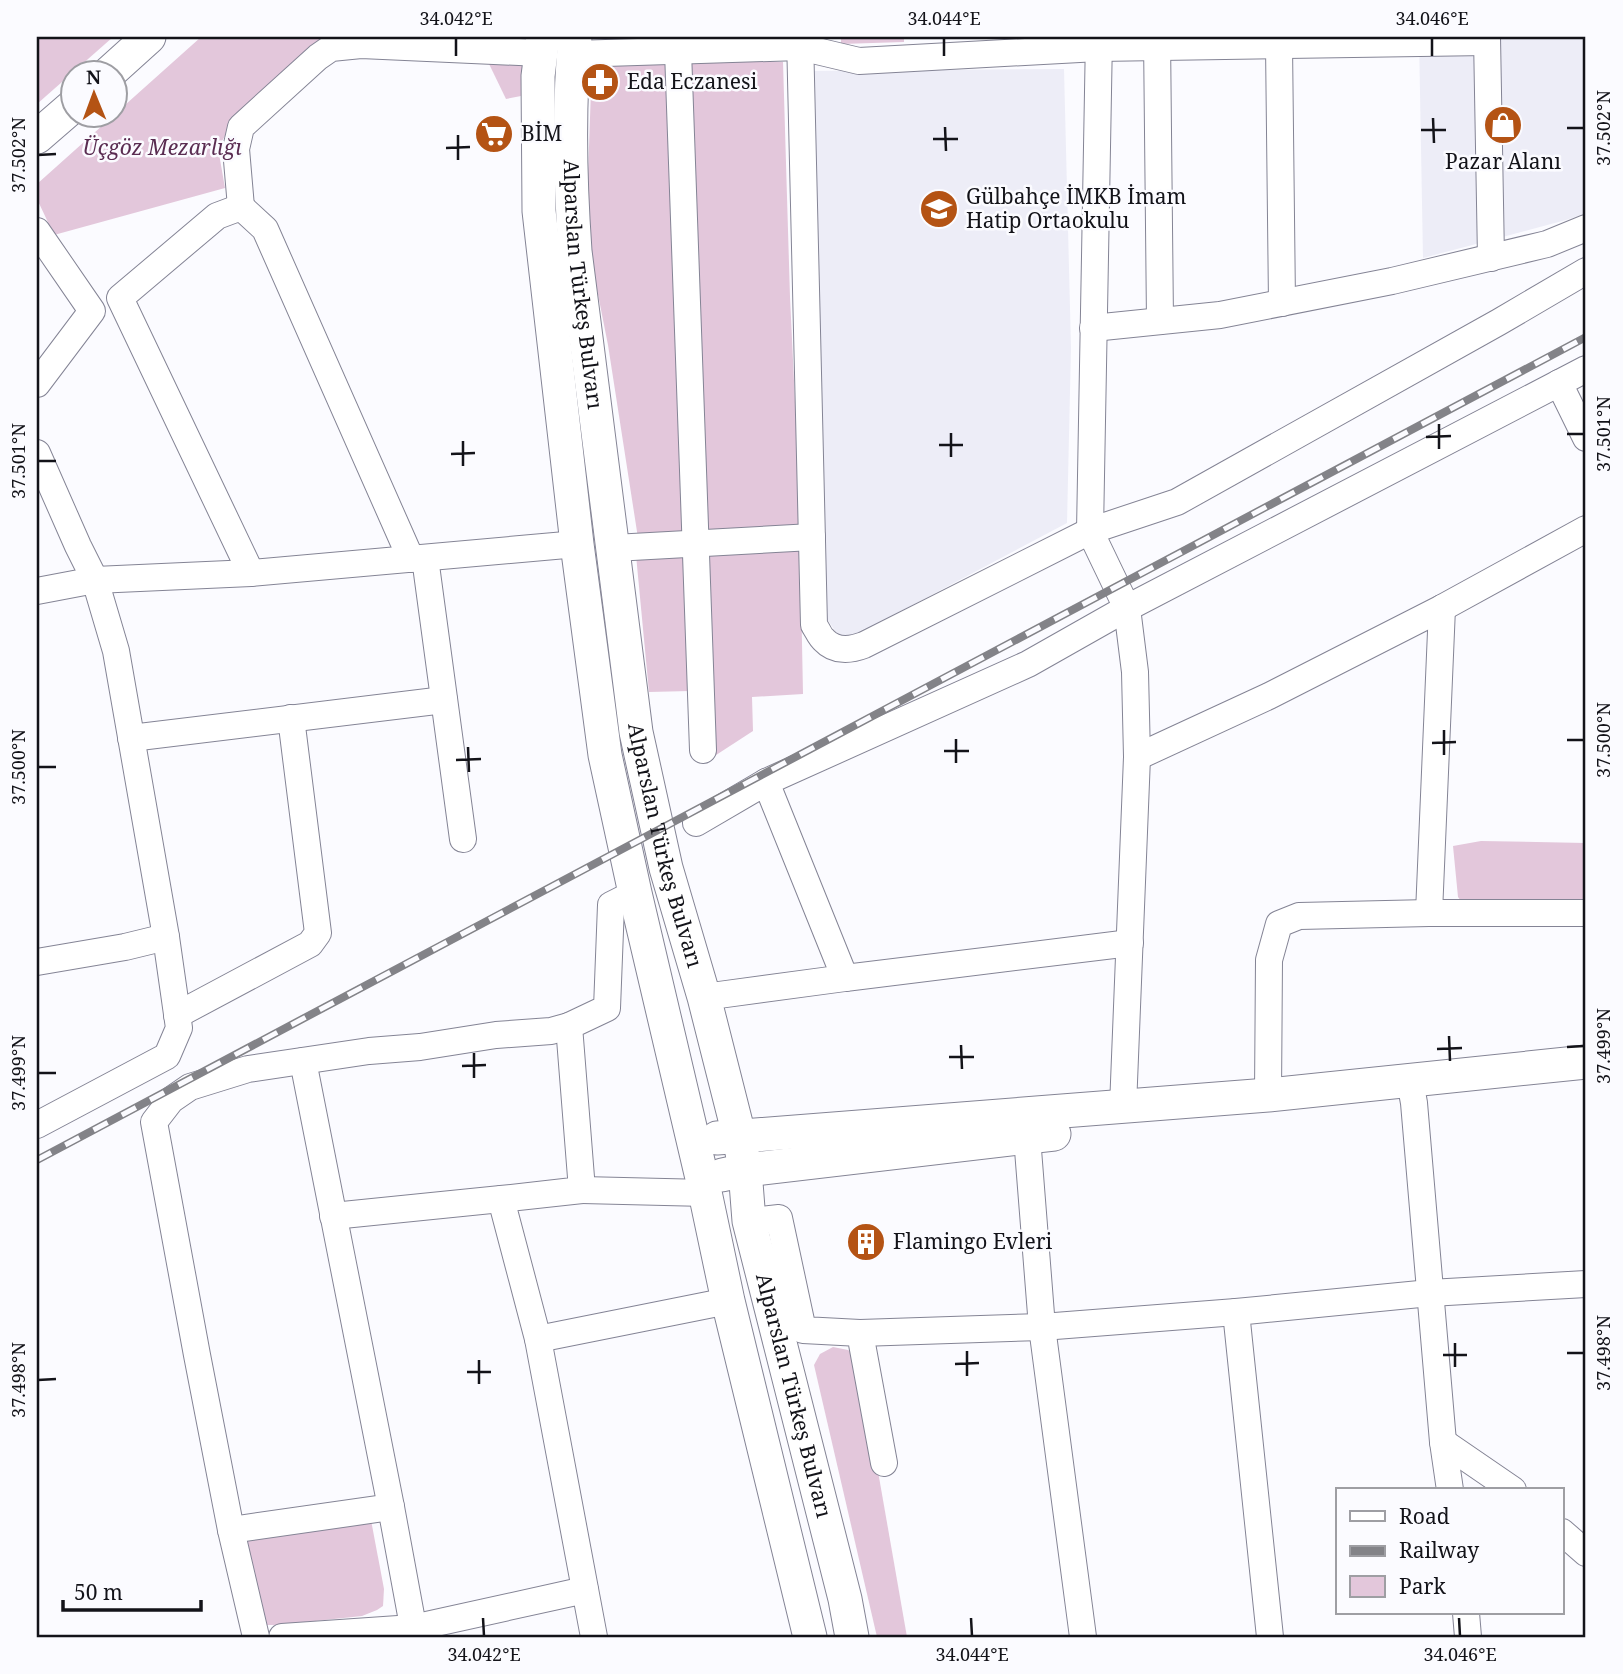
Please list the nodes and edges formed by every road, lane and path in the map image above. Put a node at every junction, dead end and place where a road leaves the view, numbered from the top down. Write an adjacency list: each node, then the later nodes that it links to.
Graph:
1 (149, 37): 12 (main road)
2 (1487, 39): 4 (street); 18 (street)
3 (1243, 41): 6 (street); 9 (street)
4 (1324, 41): 9 (street)
5 (800, 42): 10 (street); 11 (street); 32 (street)
6 (1157, 42): 7 (street); 23 (street)
7 (1099, 43): 10 (street); 24 (street)
8 (558, 45): 11 (street); 15 (street); 33 (main road, Alparslan Türkeş Bulvarı); 35 (main road, Alparslan Türkeş Bulvarı)
9 (1279, 45): 21 (street)
10 (916, 47)
11 (678, 51): 34 (street)
12 (124, 60)
13 (60, 116): 14 (main road)
14 (37, 137)
15 (241, 206): 20 (street); 36 (street)
16 (1586, 228): 18 (street)
17 (37, 231): 22 (street)
18 (1491, 258): 21 (street)
19 (1586, 271): 31 (street)
20 (120, 298): 22 (street); 37 (street)
21 (1282, 303): 23 (street)
22 (92, 311): 27 (street)
23 (1160, 321): 24 (street)
24 (1093, 328): 31 (street)
25 (1586, 369): 26 (street)
26 (1559, 383): 28 (street); 40 (street)
27 (37, 384)
28 (1586, 438)
29 (37, 453): 38 (street)
30 (1586, 529): 41 (street)
31 (1090, 531): 32 (street); 40 (street)
32 (811, 537): 34 (street)
33 (577, 544): 36 (street); 50 (main road, Alparslan Türkeş Bulvarı)
34 (696, 544): 35 (street); 45 (street)
35 (614, 548): 57 (main road, Alparslan Türkeş Bulvarı)
36 (418, 559): 37 (street); 42 (street)
37 (251, 573): 38 (street)
38 (96, 580): 39 (street); 44 (street)
39 (37, 591)
40 (1126, 608): 46 (street); 47 (street)
41 (1443, 608): 46 (street); 51 (street)
42 (444, 700): 43 (street); 49 (street)
43 (291, 718): 44 (street); 58 (street)
44 (131, 738): 53 (street)
45 (703, 750)
46 (1137, 757): 54 (street)
47 (766, 782): 48 (street); 56 (street)
48 (696, 823)
49 (463, 839)
50 (635, 893): 59 (street); 69 (main road, Alparslan Türkeş Bulvarı)
51 (1429, 913): 52 (street); 64 (street)
52 (1586, 913)
53 (166, 937): 55 (street); 58 (street)
54 (1130, 943): 56 (street); 65 (street)
55 (37, 962)
56 (845, 978): 57 (street)
57 (704, 997): 67 (main road, Alparslan Türkeş Bulvarı)
58 (177, 1016): 66 (street)
59 (569, 1026): 60 (street); 72 (street)
60 (303, 1061): 74 (street); 88 (street)
61 (1586, 1062): 63 (main road)
62 (1586, 1085): 63 (main road)
63 (1412, 1092): 64 (main road); 68 (main road); 77 (street)
64 (1268, 1095): 65 (main road)
65 (1122, 1107): 67 (main road)
66 (37, 1125)
67 (739, 1135): 69 (main road); 70 (main road, Alparslan Türkeş Bulvarı)
68 (1027, 1137): 70 (main road); 80 (street)
69 (693, 1140): 71 (main road, Alparslan Türkeş Bulvarı)
70 (745, 1170): 71 (main road); 75 (main road, Alparslan Türkeş Bulvarı)
71 (704, 1186): 72 (street); 78 (main road, Alparslan Türkeş Bulvarı)
72 (582, 1190): 73 (street)
73 (501, 1199): 74 (street); 82 (street)
74 (333, 1216): 87 (street)
75 (749, 1221): 81 (street); 98 (main road, Alparslan Türkeş Bulvarı)
76 (1586, 1284): 77 (street)
77 (1430, 1293): 79 (street); 83 (street)
78 (728, 1301): 82 (street); 97 (main road, Alparslan Türkeş Bulvarı)
79 (1236, 1312): 80 (street); 100 (street)
80 (1042, 1327): 81 (street); 99 (street)
81 (860, 1333): 84 (street)
82 (538, 1339): 91 (street)
83 (1443, 1442): 85 (street); 86 (street)
84 (884, 1463)
85 (1451, 1488)
86 (1510, 1488)
87 (391, 1507): 88 (street); 93 (street)
88 (231, 1531): 94 (street)
89 (1564, 1534): 90 (street)
90 (1586, 1553)
91 (585, 1590): 93 (street); 96 (street)
92 (1466, 1614): 101 (street)
93 (414, 1633): 95 (street)
94 (256, 1637)
95 (282, 1637)
96 (594, 1637)
97 (810, 1637)
98 (852, 1637)
99 (1083, 1637)
100 (1270, 1637)
101 (1468, 1637)

